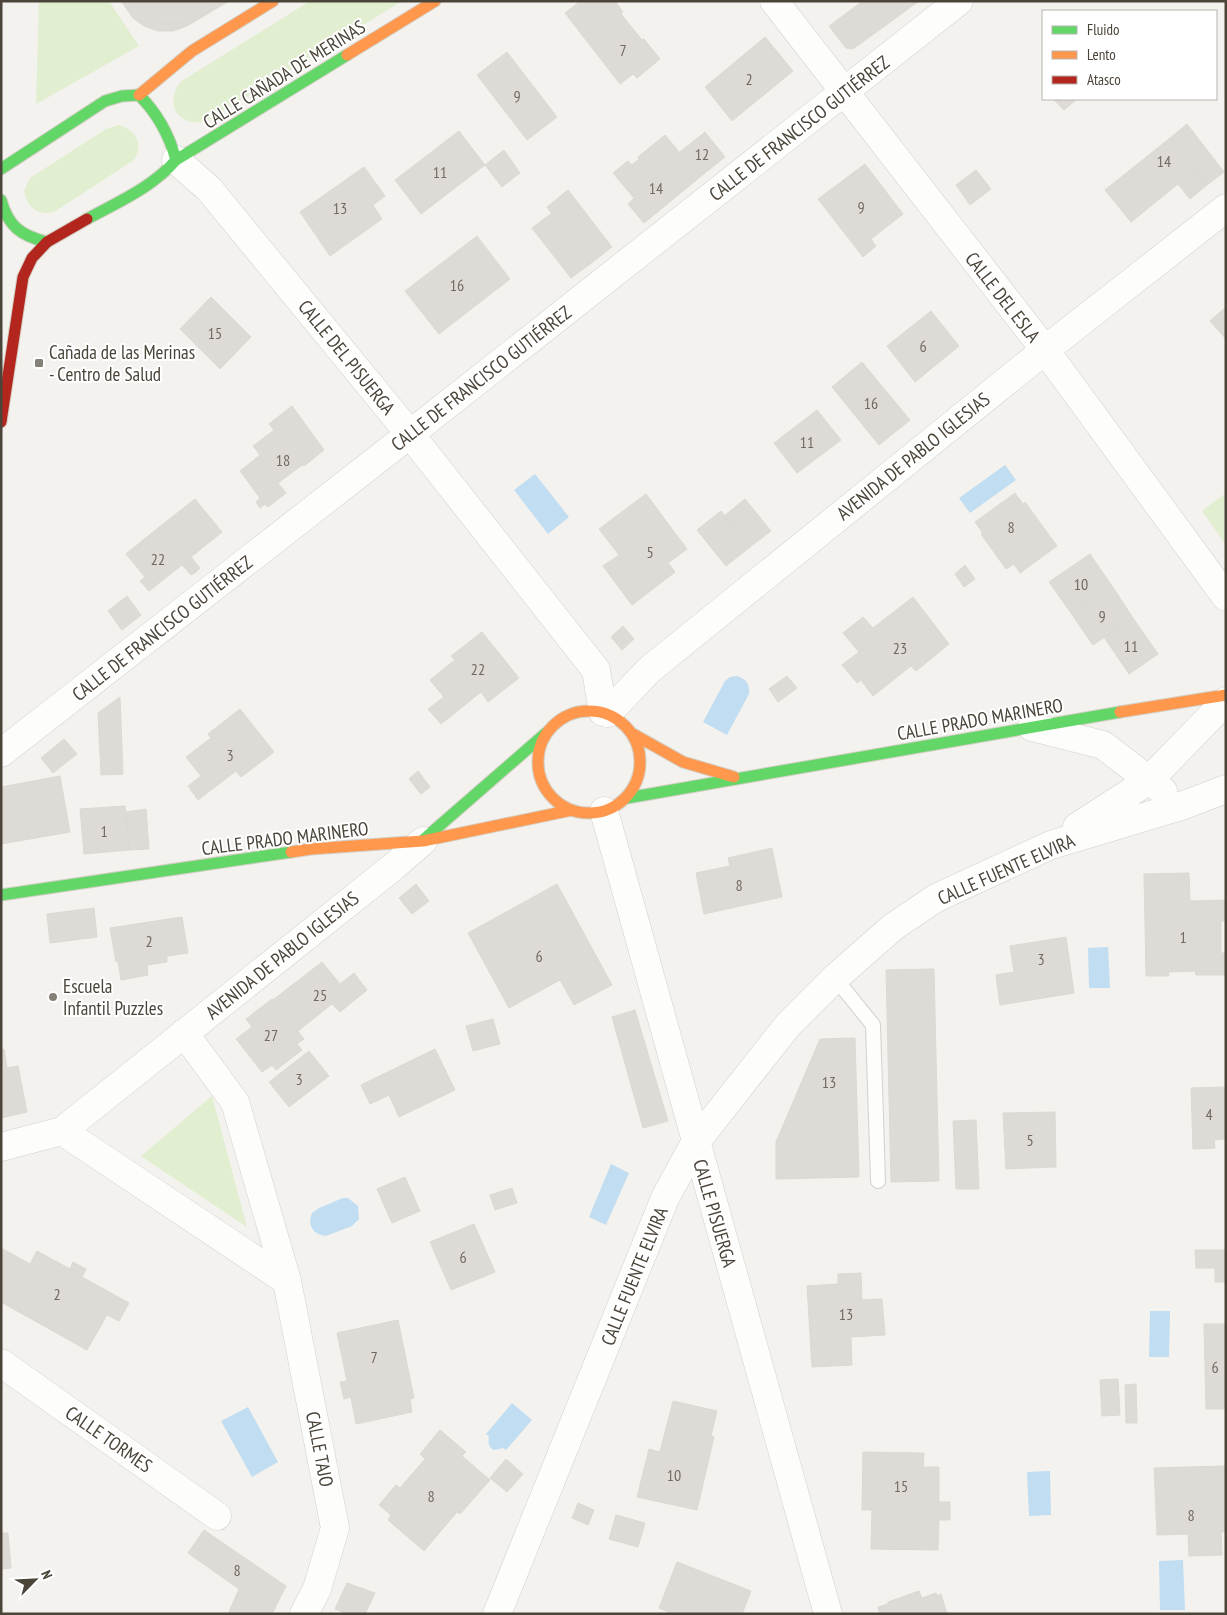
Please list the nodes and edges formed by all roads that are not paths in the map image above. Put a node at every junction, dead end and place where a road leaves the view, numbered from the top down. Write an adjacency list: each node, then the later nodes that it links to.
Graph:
1 (273, 1): 6 (street)
2 (435, 1): 7 (street, CALLE CAÑADA DE MERINAS)
3 (774, 1): 5 (street, CALLE DEL ESLA)
4 (959, 1): 5 (street, CALLE DE FRANCISCO GUTIÉRREZ)
5 (846, 92): 12 (street, CALLE DEL ESLA); 14 (street, CALLE DE FRANCISCO GUTIÉRREZ)
6 (139, 95): 7 (street); 8 (street)
7 (176, 160): 11 (street, CALLE CAÑADA DE MERINAS); 14 (street, CALLE DEL PISUERGA)
8 (1, 167)
9 (1, 200): 11 (street)
10 (1226, 208): 12 (street, AVENIDA DE PABLO IGLESIAS)
11 (47, 242): 13 (street)
12 (1045, 350): 15 (street, CALLE DEL ESLA); 18 (street, AVENIDA DE PABLO IGLESIAS)
13 (1, 422)
14 (410, 434): 18 (street, CALLE DEL PISUERGA); 22 (street, CALLE DE FRANCISCO GUTIÉRREZ)
15 (1226, 597)
16 (1226, 695): 19 (street, CALLE PRADO MARINERO)
17 (1226, 701): 24 (street)
18 (605, 713): 20 (street); 21 (street)
19 (1032, 727): 23 (street, CALLE PRADO MARINERO); 24 (street)
20 (546, 733): 28 (street); 29 (street, AVENIDA DE PABLO IGLESIAS)
21 (633, 734): 23 (street, CALLE PRADO MARINERO); 26 (street)
22 (1, 752)
23 (740, 779): 26 (street, CALLE PRADO MARINERO)
24 (1148, 781): 27 (street); 30 (street)
25 (1226, 788): 27 (street, CALLE FUENTE ELVIRA)
26 (615, 805): 28 (street); 35 (street, CALLE PISUERGA)
27 (1184, 805): 30 (street, CALLE FUENTE ELVIRA)
28 (572, 810): 29 (street, CALLE PRADO MARINERO)
29 (422, 840): 31 (street, CALLE PRADO MARINERO); 33 (street, AVENIDA DE PABLO IGLESIAS)
30 (1050, 844): 32 (street, CALLE FUENTE ELVIRA)
31 (1, 895)
32 (835, 978): 35 (street, CALLE FUENTE ELVIRA); 37 (lane)
33 (184, 1033): 34 (street, AVENIDA DE PABLO IGLESIAS); 38 (street, CALLE TAJO)
34 (62, 1130): 36 (street, AVENIDA DE PABLO IGLESIAS); 38 (street)
35 (695, 1143): 42 (street, CALLE FUENTE ELVIRA); 43 (street, CALLE PISUERGA)
36 (1, 1147)
37 (878, 1181)
38 (287, 1281): 41 (street, CALLE TAJO)
39 (1, 1363): 40 (street, CALLE TORMES)
40 (217, 1516)
41 (304, 1614)
42 (497, 1614)
43 (828, 1614)

